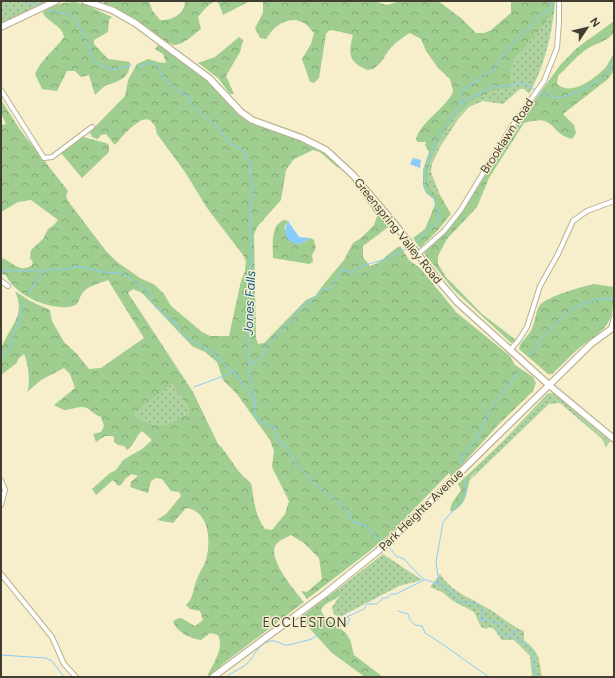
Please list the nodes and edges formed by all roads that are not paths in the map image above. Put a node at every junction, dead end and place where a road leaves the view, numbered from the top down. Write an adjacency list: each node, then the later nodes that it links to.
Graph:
1 (56, 1): 4 (main road)
2 (88, 1): 8 (main road, Greenspring Valley Road)
3 (559, 1): 8 (street, Brooklawn Road)
4 (1, 26)
5 (1, 90): 6 (street)
6 (92, 127)
7 (614, 201): 13 (street)
8 (418, 254): 13 (main road, Greenspring Valley Road)
9 (1, 280): 10 (street)
10 (8, 286)
11 (614, 317): 12 (street)
12 (613, 328): 14 (main road, Park Heights Avenue)
13 (510, 350): 14 (main road, Greenspring Valley Road)
14 (549, 385): 15 (main road, Greenspring Valley Road); 20 (main road, Park Heights Avenue)
15 (614, 439)
16 (1, 480): 17 (street)
17 (1, 505)
18 (1, 574): 19 (street)
19 (76, 677)
20 (213, 677)

